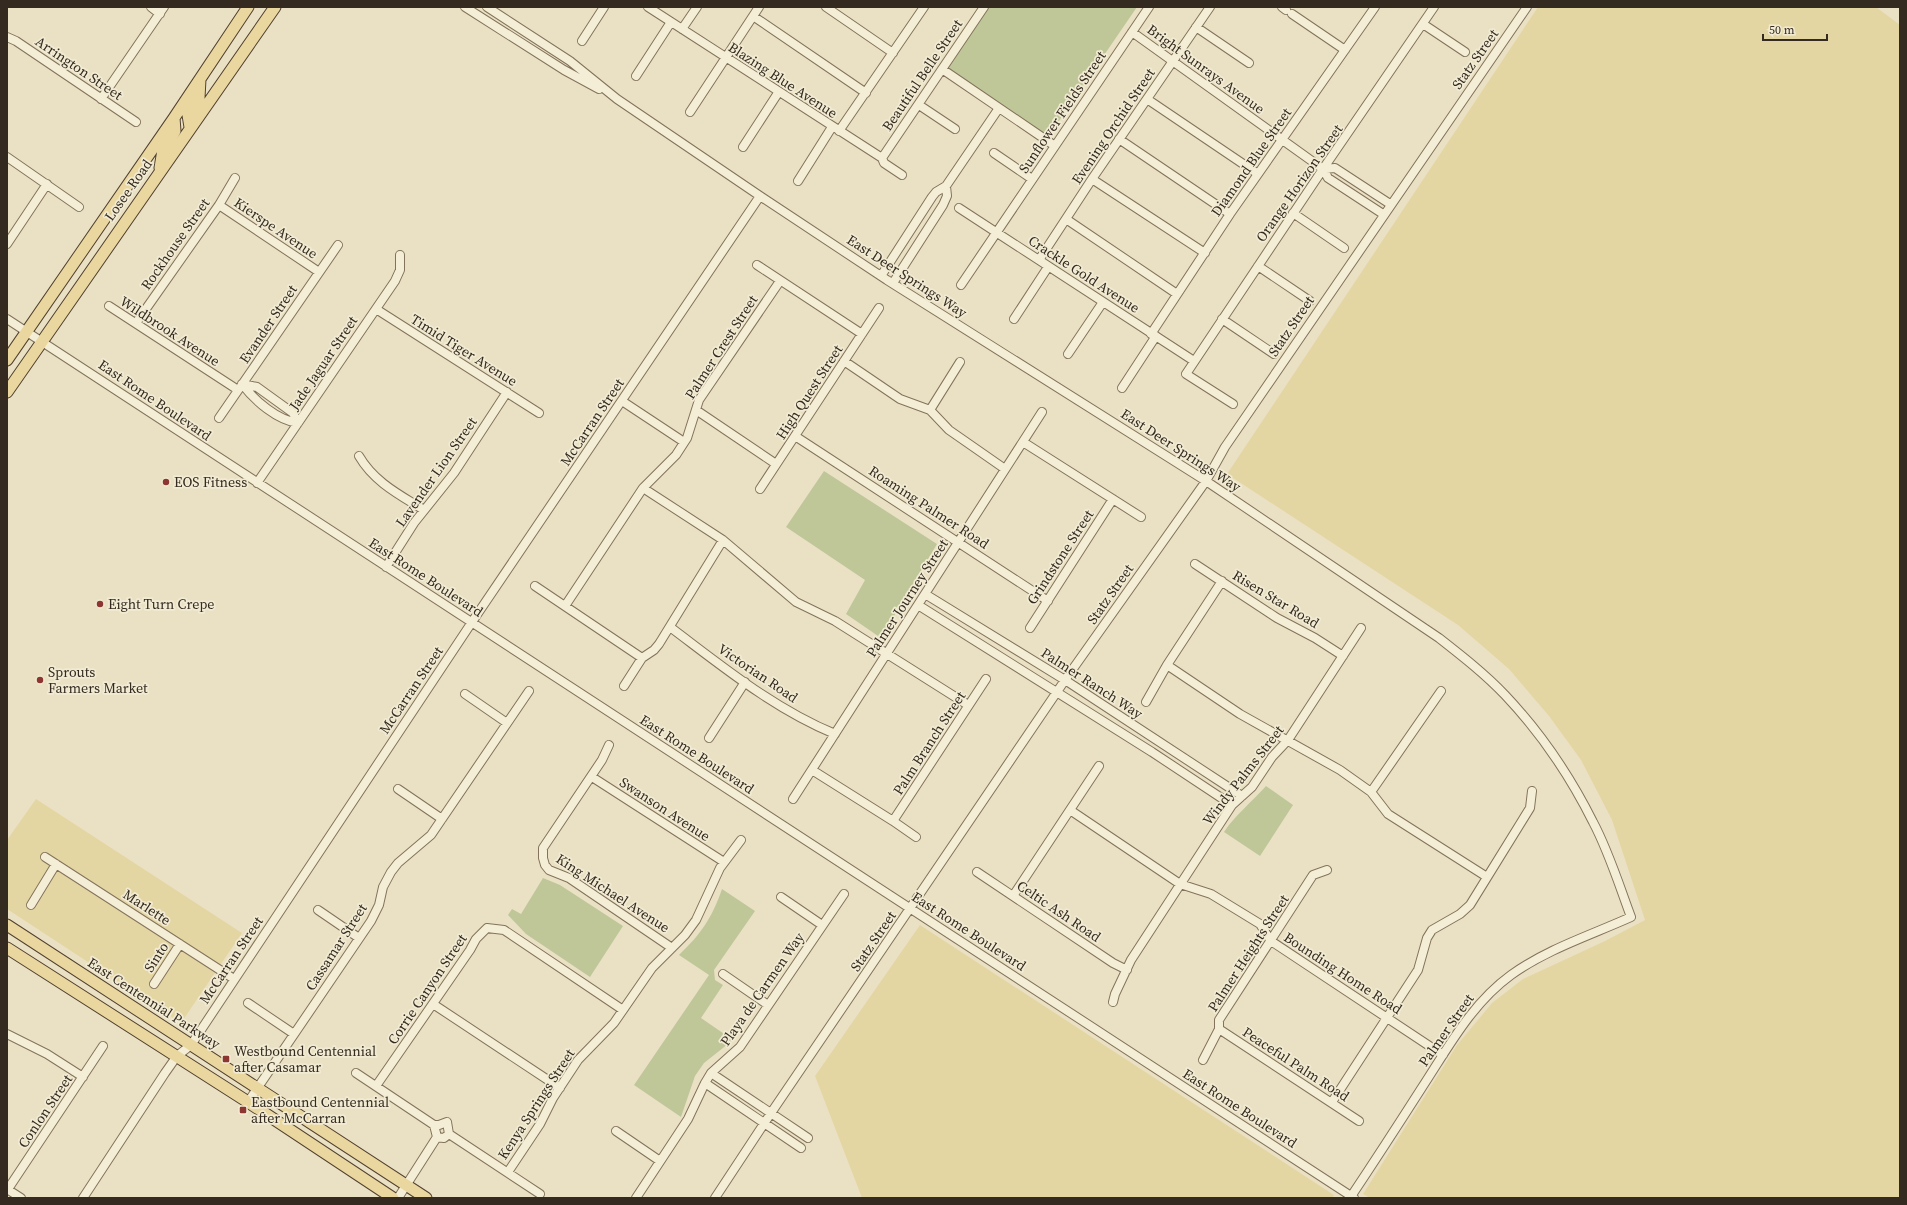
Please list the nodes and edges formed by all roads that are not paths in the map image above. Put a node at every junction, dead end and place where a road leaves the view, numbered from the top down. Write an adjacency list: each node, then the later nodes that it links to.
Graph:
1 (150, 7): 18 (street)
2 (248, 7): 36 (main road, Losee Road)
3 (275, 7): 48 (main road, Losee Road)
4 (465, 7): 41 (street, East Deer Springs Way)
5 (487, 7): 41 (street, East Deer Springs Way)
6 (604, 7): 28 (street)
7 (648, 7): 22 (street, Blazing Blue Avenue)
8 (697, 7): 25 (street)
9 (759, 7): 21 (street)
10 (826, 7): 31 (street)
11 (913, 7): 19 (street)
12 (984, 7): 35 (street, Beautiful Belle Street)
13 (1149, 7): 26 (street, Sunflower Fields Street)
14 (1210, 7): 24 (street, Evening Orchid Street)
15 (1375, 7): 29 (street, Diamond Blue Street)
16 (1434, 7): 23 (street, Orange Horizon Street)
17 (1527, 7): 69 (street, Statz Street)
18 (162, 10): 40 (street)
19 (923, 10): 31 (street)
20 (1286, 10): 29 (street)
21 (753, 16): 32 (street); 38 (street)
22 (671, 22): 25 (street, Blazing Blue Avenue); 37 (street)
23 (1423, 24): 30 (street); 58 (street, Orange Horizon Street)
24 (1196, 27): 33 (street, Evening Orchid Street); 34 (street)
25 (682, 29): 32 (street, Blazing Blue Avenue)
26 (1132, 32): 33 (street, Bright Sunrays Avenue); 53 (street, Sunflower Fields Street)
27 (7, 37): 40 (street, Arrington Street)
28 (582, 41)
29 (1345, 50): 52 (street, Diamond Blue Street)
30 (1465, 52)
31 (893, 53): 38 (street)
32 (725, 57): 39 (street, Blazing Blue Avenue); 45 (street)
33 (1174, 61): 42 (street, Evening Orchid Street); 52 (street, Bright Sunrays Avenue)
34 (1249, 63)
35 (942, 69): 43 (street, Beautiful Belle Street); 44 (street)
36 (200, 76): 46 (main road, Losee Road); 48 (main road)
37 (636, 76)
38 (866, 92): 49 (street)
39 (778, 93): 49 (street, Blazing Blue Avenue); 54 (street)
40 (101, 98): 47 (street, Arrington Street)
41 (617, 99): 68 (street, East Deer Springs Way)
42 (1147, 99): 51 (street, Evening Orchid Street); 60 (street)
43 (918, 104): 50 (street); 57 (street, Beautiful Belle Street)
44 (998, 108): 53 (street); 67 (street)
45 (690, 112)
46 (174, 118): 59 (main road); 102 (main road, Losee Road)
47 (136, 122)
48 (190, 127): 59 (main road, Losee Road)
49 (836, 129): 57 (street, Blazing Blue Avenue); 65 (street)
50 (955, 129)
51 (1119, 139): 63 (street, Evening Orchid Street); 74 (street)
52 (1282, 140): 58 (street, Bright Sunrays Avenue); 60 (street, Diamond Blue Street)
53 (1055, 146): 64 (street, Sunflower Fields Street)
54 (743, 147)
55 (994, 154): 64 (street)
56 (7, 157): 66 (street)
57 (882, 158): 61 (street, Blazing Blue Avenue)
58 (1323, 169): 69 (street, Bright Sunrays Avenue); 73 (street, Orange Horizon Street); 75 (street, Bright Sunrays Avenue)
59 (159, 172): 105 (main road, Losee Road)
60 (1258, 174): 74 (street, Diamond Blue Street)
61 (902, 175)
62 (235, 178): 70 (street, Rockhouse Street)
63 (1092, 178): 76 (street, Evening Orchid Street); 81 (street)
64 (1032, 179): 77 (street, Sunflower Fields Street)
65 (798, 181)
66 (47, 184): 71 (street); 78 (street)
67 (946, 186): 88 (street); 90 (street)
68 (760, 196): 88 (street, East Deer Springs Way); 116 (street, McCarran Street)
69 (1390, 204): 75 (street, Statz Street)
70 (219, 205): 87 (street, Kierspe Avenue); 101 (street, Rockhouse Street)
71 (79, 207)
72 (959, 208): 77 (street, Crackle Gold Avenue)
73 (1293, 213): 80 (street); 85 (street, Orange Horizon Street)
74 (1230, 214): 81 (street, Diamond Blue Street)
75 (1383, 214): 130 (street, Statz Street)
76 (1066, 220): 83 (street, Evening Orchid Street); 92 (street)
77 (996, 232): 83 (street, Crackle Gold Avenue); 91 (street, Sunflower Fields Street)
78 (7, 244)
79 (338, 245): 87 (street, Evander Street)
80 (1344, 248)
81 (1205, 253): 92 (street, Diamond Blue Street)
82 (400, 255): 97 (street, Jade Jaguar Street)
83 (1039, 260): 86 (street, Crackle Gold Avenue)
84 (757, 265): 89 (street)
85 (1258, 266): 93 (street); 100 (street, Orange Horizon Street)
86 (1048, 267): 94 (street, Crackle Gold Avenue); 99 (street)
87 (319, 272): 112 (street, Evander Street)
88 (881, 276): 90 (street, East Deer Springs Way)
89 (780, 281): 103 (street); 118 (street, Palmer Crest Street)
90 (893, 283): 130 (street, East Deer Springs Way)
91 (961, 285)
92 (1177, 294): 104 (street, Diamond Blue Street)
93 (1310, 301)
94 (1103, 302): 104 (street, Crackle Gold Avenue); 106 (street)
95 (109, 306): 101 (street, Wildbrook Avenue)
96 (879, 308): 103 (street, High Quest Street)
97 (376, 309): 115 (street, Timid Tiger Avenue); 123 (street, Jade Jaguar Street)
98 (7, 319): 102 (street, East Rome Boulevard)
99 (1014, 319)
100 (1222, 319): 107 (street); 109 (street, Orange Horizon Street)
101 (136, 323): 112 (street, Wildbrook Avenue)
102 (27, 330): 105 (street, East Rome Boulevard); 108 (main road, Losee Road)
103 (862, 334): 110 (street, High Quest Street)
104 (1154, 335): 109 (street, Crackle Gold Avenue); 113 (street, Diamond Blue Street)
105 (42, 340): 114 (main road, Losee Road); 131 (street, East Rome Boulevard)
106 (1068, 354)
107 (1274, 354)
108 (7, 360)
109 (1194, 361): 117 (street, Orange Horizon Street)
110 (844, 362): 119 (street); 124 (street, High Quest Street)
111 (960, 362): 119 (street)
112 (240, 387): 122 (street, Evander Street); 123 (street, Wildbrook Avenue)
113 (1122, 388)
114 (7, 392)
115 (507, 392): 121 (street, Timid Tiger Avenue); 135 (street, Lavender Lion Street)
116 (622, 401): 125 (street); 147 (street, McCarran Street)
117 (1233, 404)
118 (696, 410): 125 (street, Palmer Crest Street); 128 (street)
119 (930, 410): 129 (street)
120 (1042, 412): 126 (street, Palmer Journey Street)
121 (539, 413)
122 (219, 418)
123 (298, 423): 131 (street, Jade Jaguar Street)
124 (795, 436): 128 (street, High Quest Street); 138 (street, Roaming Palmer Road)
125 (684, 442): 132 (street, Palmer Crest Street)
126 (1023, 442): 129 (street, Palmer Journey Street); 134 (street)
127 (359, 456): 135 (street)
128 (776, 464): 133 (street, High Quest Street)
129 (1005, 469): 138 (street, Palmer Journey Street)
130 (1206, 481): 156 (street, Statz Street); 197 (street, East Deer Springs Way)
131 (257, 483): 140 (street, East Rome Boulevard)
132 (643, 488): 137 (street); 146 (street, Palmer Crest Street)
133 (760, 489)
134 (1113, 499): 136 (street); 144 (street, Grindstone Street)
135 (424, 510): 140 (street, Lavender Lion Street)
136 (1141, 517)
137 (723, 540): 148 (street); 151 (street)
138 (959, 542): 143 (street, Palmer Journey Street); 144 (street, Roaming Palmer Road)
139 (1195, 564): 141 (street, Risen Star Road)
140 (386, 566): 147 (street, East Rome Boulevard)
141 (1222, 581): 152 (street, Risen Star Road); 154 (street)
142 (535, 586): 146 (street)
143 (925, 594): 145 (street, Palmer Journey Street); 156 (street, Palmer Ranch Way)
144 (1048, 601): 149 (street, Grindstone Street)
145 (918, 605): 151 (street, Palmer Journey Street); 161 (street, Palmer Ranch Way)
146 (565, 606): 153 (street)
147 (472, 622): 195 (street, East Rome Boulevard); 207 (street, McCarran Street)
148 (670, 627): 153 (street); 157 (street, Victorian Road)
149 (1030, 628)
150 (1362, 628): 152 (street, Windy Palms Street)
151 (887, 654): 164 (street); 166 (street, Palmer Journey Street)
152 (1343, 656): 168 (street, Windy Palms Street)
153 (642, 658): 158 (street)
154 (1167, 665): 163 (street); 168 (street)
155 (986, 679): 164 (street, Palm Branch Street)
156 (1065, 680): 161 (street, Statz Street); 176 (street, Palmer Ranch Way)
157 (745, 682): 166 (street, Victorian Road); 167 (street)
158 (624, 686)
159 (1440, 690): 175 (street)
160 (529, 691): 165 (street, Cassamar Street)
161 (1057, 692): 178 (street, Palmer Ranch Way); 195 (street, Statz Street)
162 (465, 694): 165 (street)
163 (1146, 702)
164 (968, 705): 181 (street, Palm Branch Street)
165 (507, 723): 180 (street, Cassamar Street)
166 (835, 734): 171 (street, Palmer Journey Street)
167 (709, 738)
168 (1288, 740): 175 (street); 176 (street, Windy Palms Street)
169 (609, 745): 172 (street)
170 (1099, 766): 179 (street)
171 (812, 770): 177 (street, Palmer Journey Street); 181 (street)
172 (592, 777): 185 (street, Swanson Avenue); 204 (street, King Michael Avenue)
173 (398, 789): 180 (street)
174 (1532, 791): 189 (street)
175 (1371, 792): 189 (street)
176 (1242, 796): 178 (street, Windy Palms Street)
177 (793, 799)
178 (1232, 805): 190 (street, Windy Palms Street)
179 (1070, 810): 190 (street, Bounding Home Road); 192 (street)
180 (442, 819): 200 (street, Cassamar Street)
181 (894, 821): 182 (street)
182 (916, 837)
183 (742, 840): 185 (street, Kenya Springs Street)
184 (45, 857): 186 (street, Marlette)
185 (724, 862): 204 (street, Kenya Springs Street)
186 (56, 864): 194 (street); 202 (street, Marlette)
187 (1327, 870): 201 (street, Palmer Heights Street)
188 (977, 872): 192 (street, Celtic Ash Road)
189 (1487, 877): 214 (street)
190 (1180, 884): 201 (street, Bounding Home Road); 205 (street, Windy Palms Street)
191 (844, 894): 199 (street, Playa de Carmen Way)
192 (1013, 896): 205 (street, Celtic Ash Road)
193 (781, 897): 199 (street)
194 (31, 905)
195 (911, 909): 232 (street, Statz Street); 246 (street, East Rome Boulevard)
196 (318, 910): 200 (street)
197 (1631, 917): 220 (street, Palmer Street)
198 (7, 925): 218 (main road, East Centennial Parkway)
199 (822, 925): 212 (street, Playa de Carmen Way)
200 (359, 938): 217 (street, Cassamar Street)
201 (1271, 941): 214 (street, Bounding Home Road); 215 (street, Palmer Heights Street)
202 (180, 944): 207 (street, Marlette); 208 (street, Sinto)
203 (7, 948): 221 (main road)
204 (672, 948): 213 (street, Kenya Springs Street)
205 (1127, 970): 209 (street, Windy Palms Street)
206 (723, 974): 212 (street)
207 (234, 979): 218 (street, McCarran Street)
208 (154, 984)
209 (1113, 1002)
210 (248, 1003): 217 (street)
211 (433, 1004): 213 (street, Corrie Canyon Street); 227 (street, Corrie Canyon Street); 229 (street)
212 (768, 1005): 224 (street, Playa de Carmen Way)
213 (623, 1010): 229 (street, Kenya Springs Street)
214 (1387, 1017): 220 (street, Bounding Home Road); 231 (street)
215 (1219, 1029): 222 (street, Palmer Heights Street); 231 (street, Peaceful Palm Road)
216 (7, 1034): 225 (street)
217 (294, 1034): 228 (street, Cassamar Street)
218 (191, 1045): 221 (street, McCarran Street); 228 (main road, East Centennial Parkway)
219 (103, 1046): 225 (street, Conlon Street)
220 (1443, 1055): 246 (street, Palmer Street)
221 (177, 1056): 230 (main road); 248 (street, McCarran Street)
222 (1203, 1060)
223 (356, 1073): 227 (street)
224 (711, 1073): 226 (street, Playa de Carmen Way); 232 (street)
225 (84, 1077): 244 (street, Conlon Street)
226 (705, 1083): 234 (street); 241 (street, Playa de Carmen Way)
227 (376, 1086): 235 (street)
228 (257, 1088): 230 (street, Cassamar Street); 243 (main road, East Centennial Parkway)
229 (560, 1088): 242 (street, Kenya Springs Street)
230 (248, 1102): 249 (main road)
231 (1332, 1102): 233 (street, Peaceful Palm Road)
232 (771, 1113): 234 (street, Statz Street); 239 (street)
233 (1359, 1121)
234 (764, 1123): 240 (street); 253 (street, Statz Street)
235 (434, 1125): 237 (street); 238 (street)
236 (616, 1131): 241 (street)
237 (449, 1134): 238 (street); 242 (street)
238 (437, 1137): 243 (street)
239 (808, 1138)
240 (801, 1148)
241 (660, 1161): 252 (street, Playa de Carmen Way)
242 (508, 1172): 245 (street)
243 (406, 1186): 250 (street); 251 (main road, East Centennial Parkway)
244 (7, 1189): 247 (street)
245 (540, 1194)
246 (1352, 1197)
247 (21, 1198)
248 (82, 1198)
249 (393, 1198)
250 (398, 1198)
251 (426, 1198)
252 (636, 1198)
253 (716, 1198)

